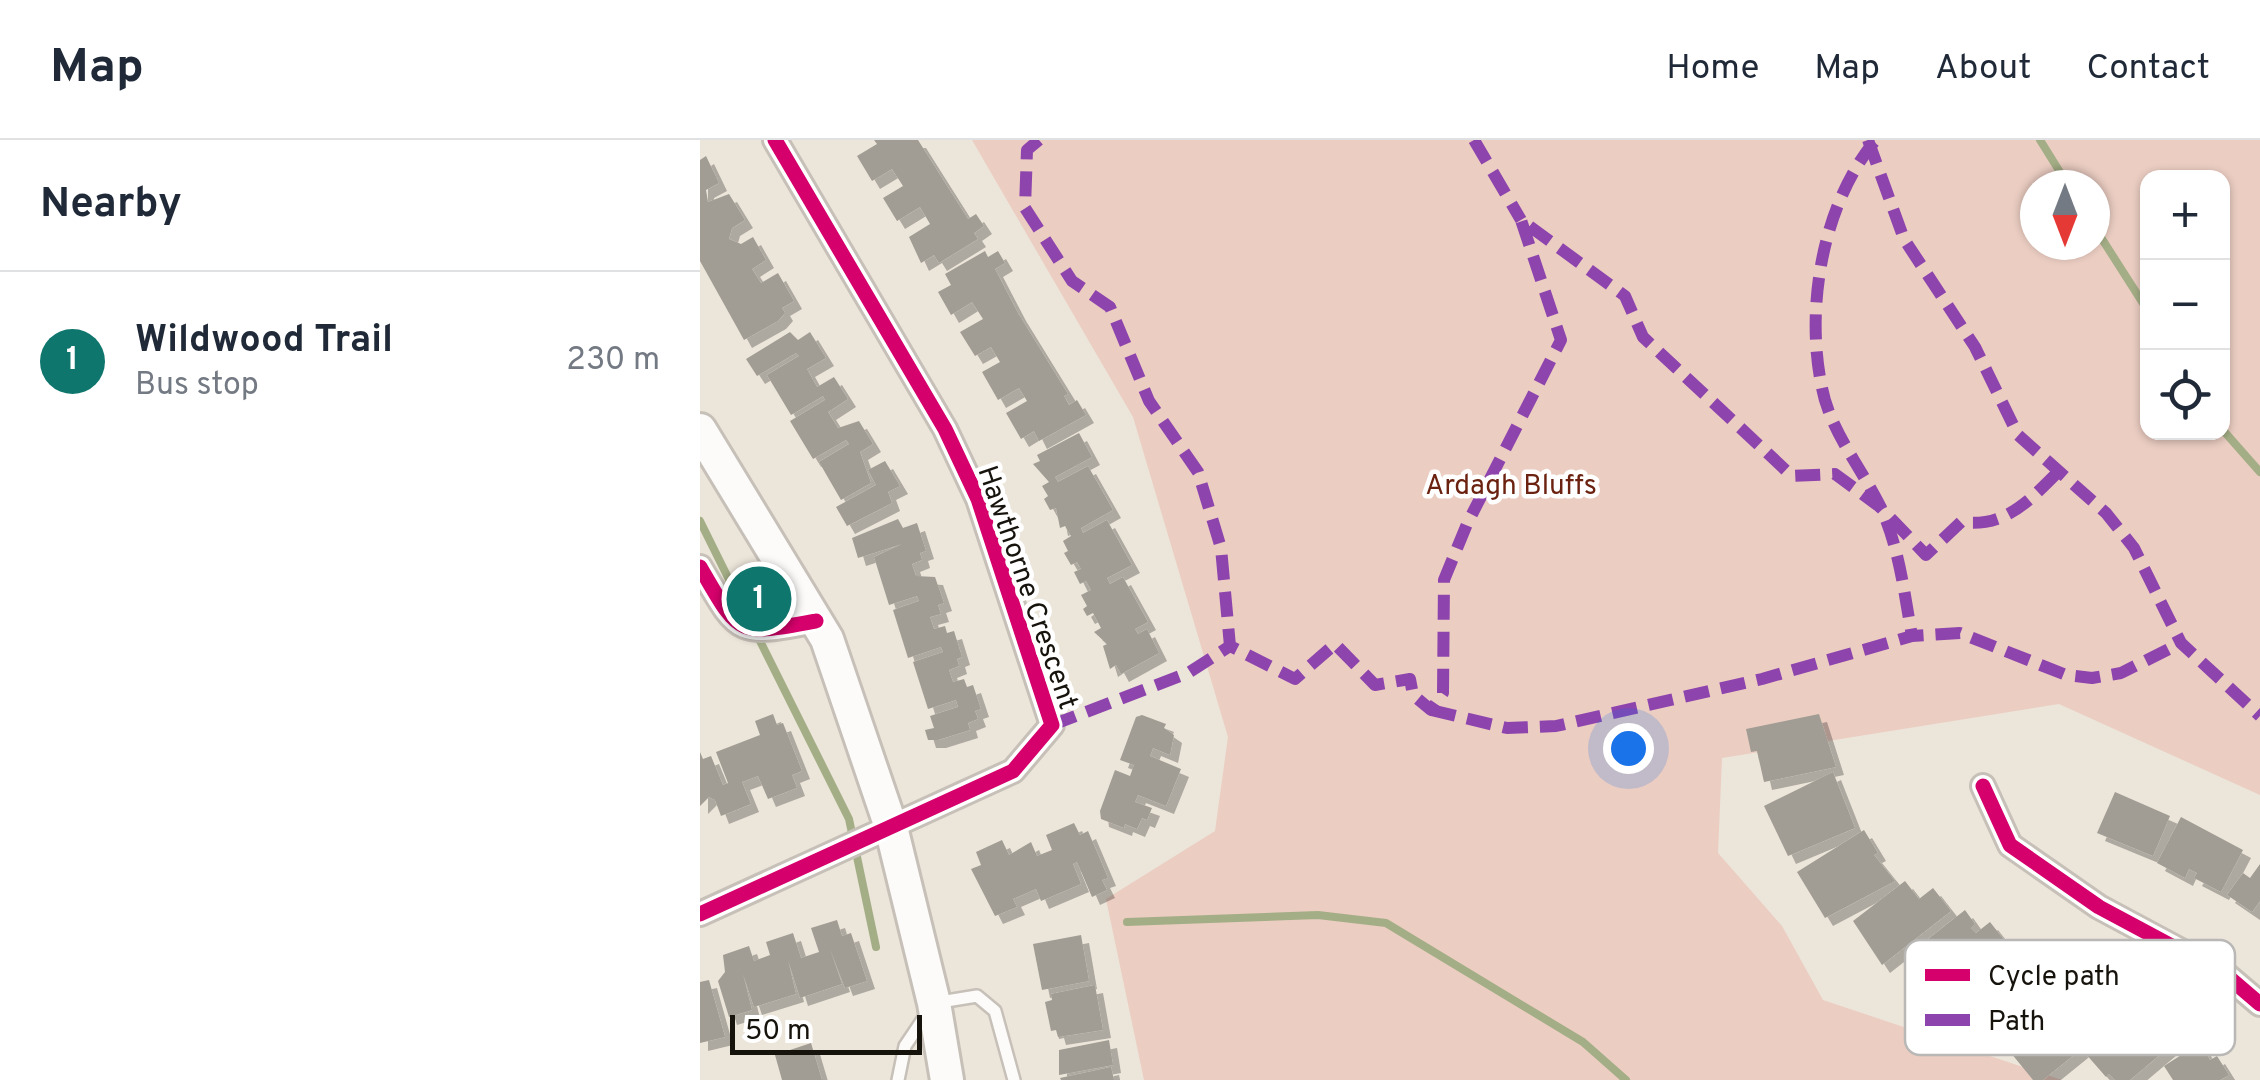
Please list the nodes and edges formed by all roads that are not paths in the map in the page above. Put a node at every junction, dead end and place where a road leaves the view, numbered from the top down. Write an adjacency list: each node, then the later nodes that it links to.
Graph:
1 (774, 140): 6 (street, Hawthorne Crescent)
2 (700, 430): 4 (main road)
3 (700, 567): 4 (street)
4 (816, 621): 6 (main road)
5 (1983, 786): 8 (street)
6 (891, 827): 7 (street); 10 (main road)
7 (700, 914)
8 (2161, 940)
9 (2235, 983): 11 (street)
10 (934, 1003): 12 (lane); 13 (main road); 14 (lane)
11 (2260, 1004)
12 (898, 1080)
13 (948, 1080)
14 (1014, 1080)

